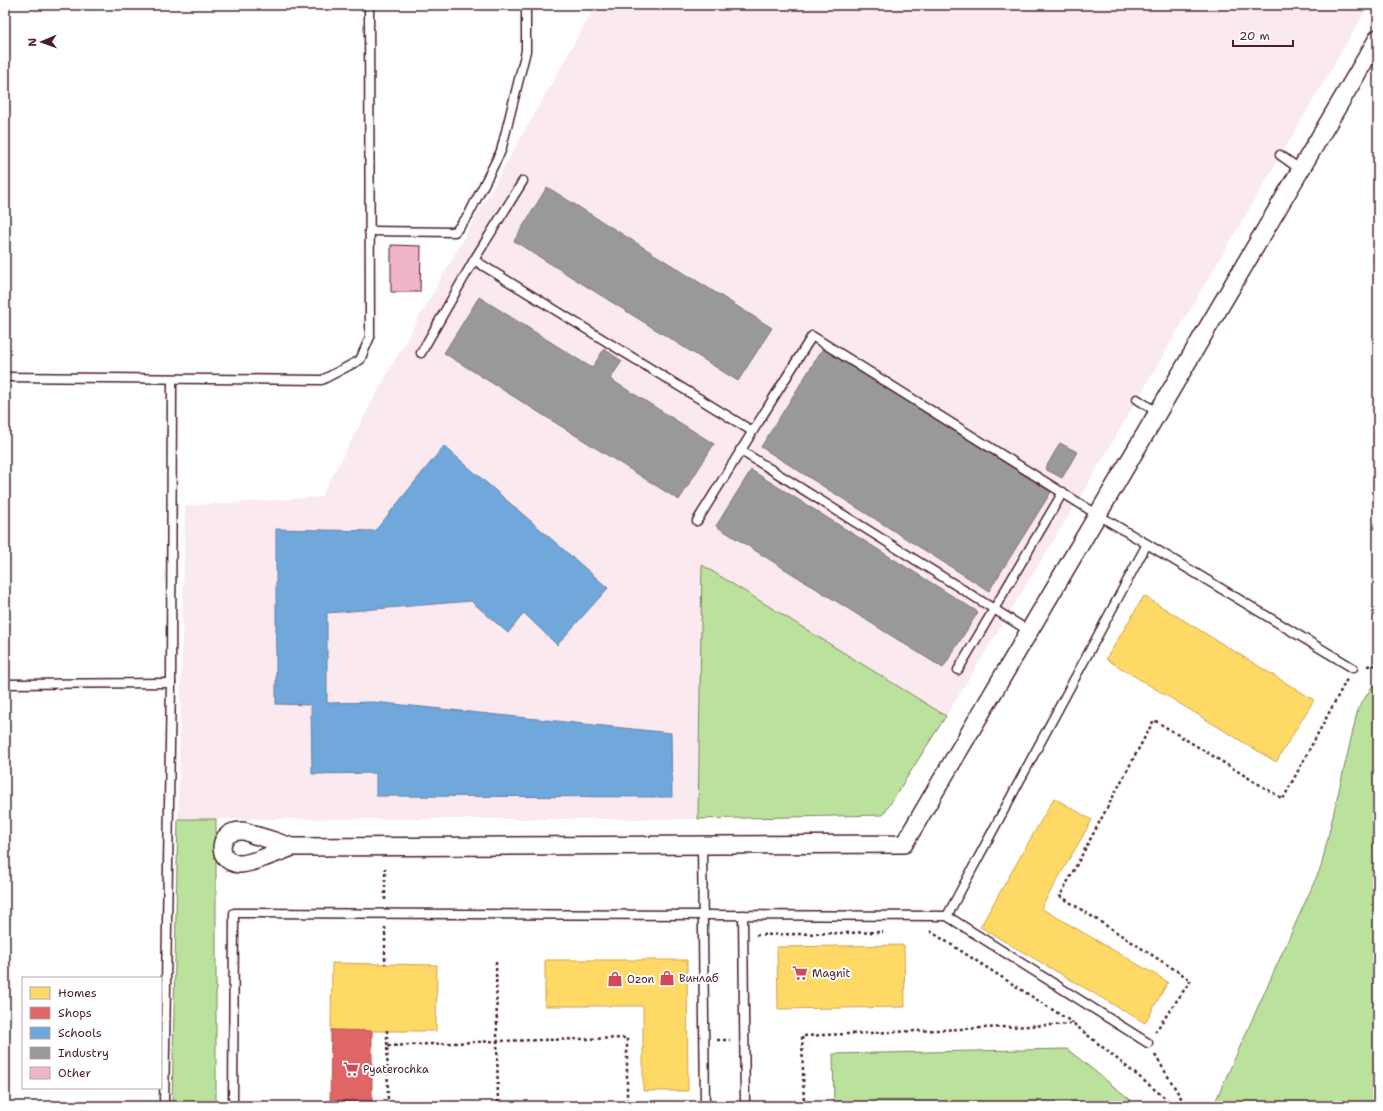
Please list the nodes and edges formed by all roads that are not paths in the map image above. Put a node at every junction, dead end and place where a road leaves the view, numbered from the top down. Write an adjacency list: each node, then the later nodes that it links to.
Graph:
1 (369, 5): 7 (lane)
2 (526, 5): 7 (lane)
3 (1378, 38): 5 (street)
4 (1280, 156): 5 (lane)
5 (1301, 170): 13 (street)
6 (523, 181): 8 (lane)
7 (370, 231): 11 (lane)
8 (474, 260): 9 (lane); 14 (lane)
9 (421, 353)
10 (5, 377): 11 (lane)
11 (172, 379): 24 (lane)
12 (1137, 399): 13 (lane)
13 (1158, 413): 17 (street)
14 (752, 431): 15 (lane); 16 (lane)
15 (740, 450): 18 (lane); 20 (lane)
16 (1063, 492): 17 (lane); 20 (lane)
17 (1098, 515): 19 (lane); 21 (street)
18 (697, 521)
19 (1147, 544): 22 (lane); 30 (lane)
20 (994, 610): 21 (lane); 23 (lane)
21 (1029, 631): 26 (street)
22 (1353, 668)
23 (958, 670)
24 (171, 683): 25 (lane); 32 (lane)
25 (5, 684)
26 (702, 845): 27 (street); 28 (lane)
27 (292, 847)
28 (704, 915): 29 (lane); 33 (lane); 34 (lane)
29 (743, 915): 30 (lane); 35 (lane)
30 (947, 916): 31 (lane)
31 (1148, 1042)
32 (164, 1106)
33 (233, 1106)
34 (705, 1106)
35 (745, 1106)

